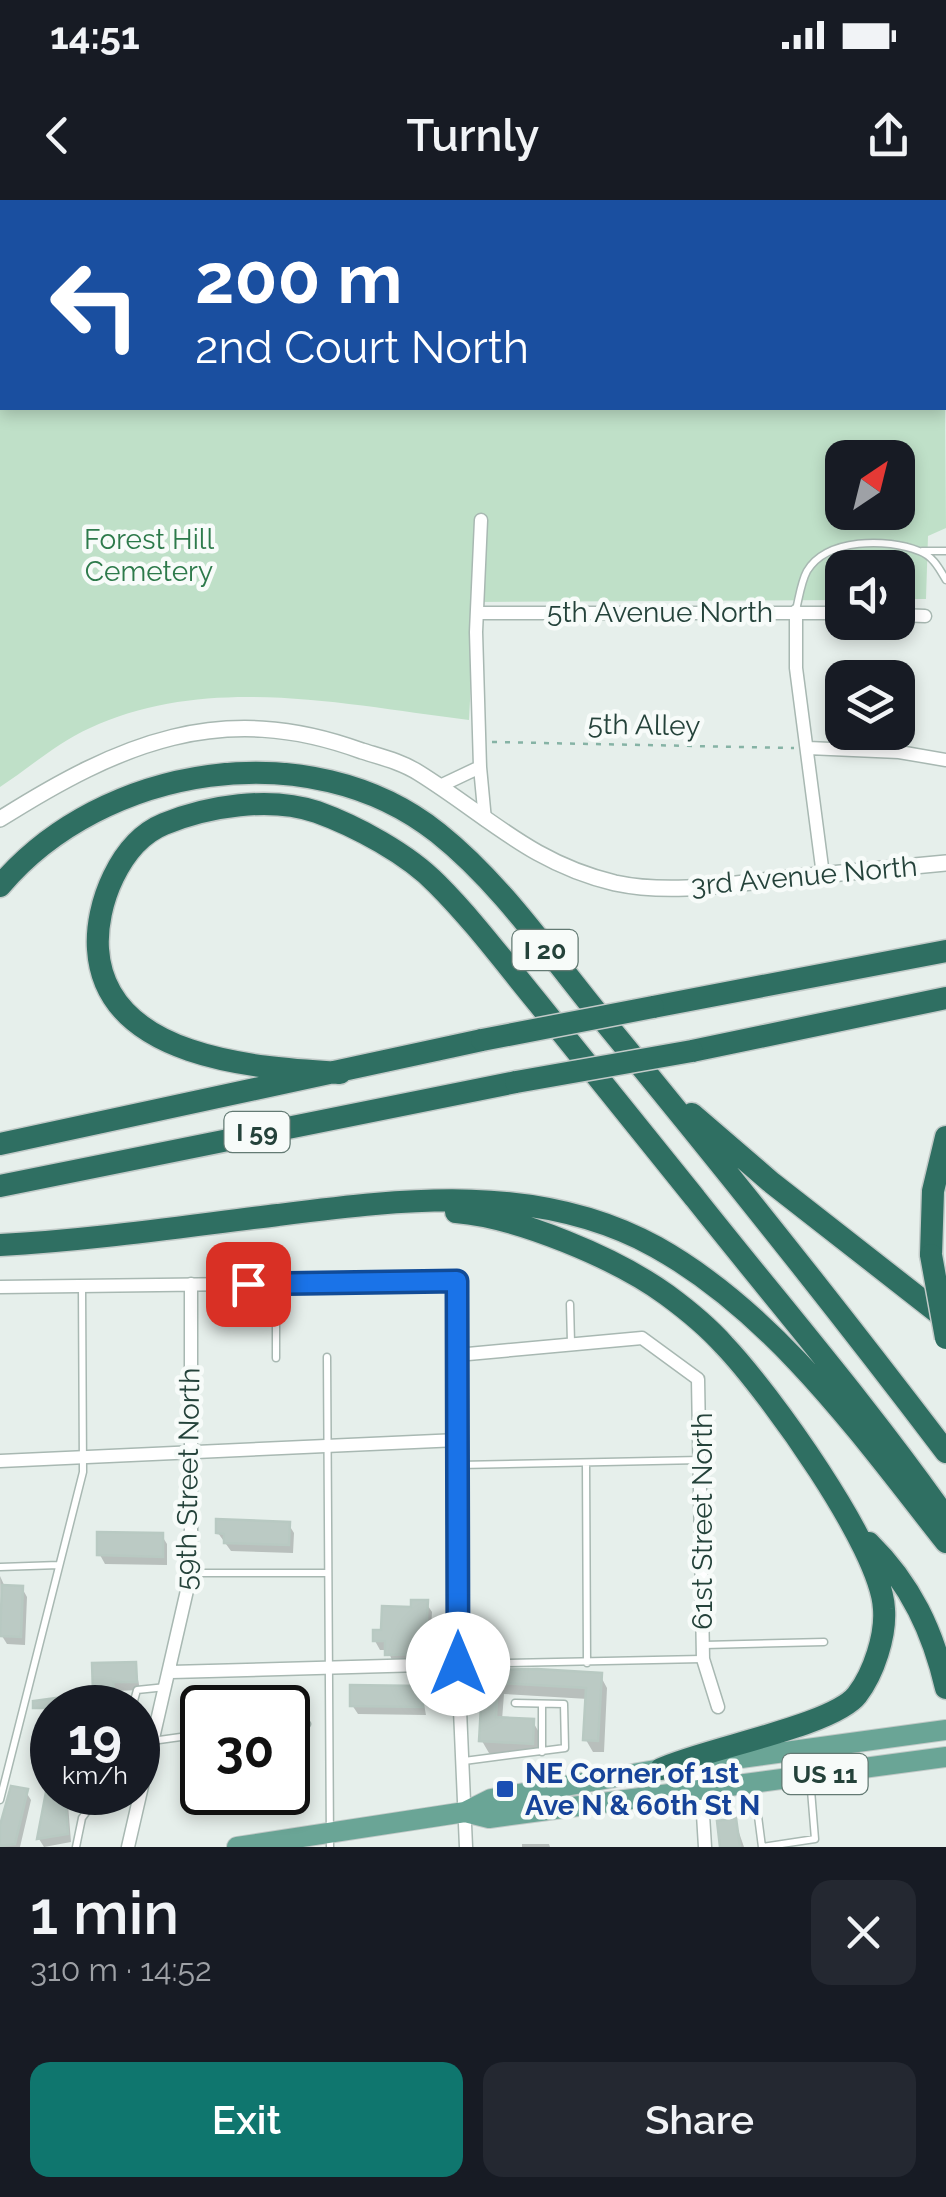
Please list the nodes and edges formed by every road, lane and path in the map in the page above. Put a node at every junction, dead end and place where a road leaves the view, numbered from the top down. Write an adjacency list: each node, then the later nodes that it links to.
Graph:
1 (481, 520): 6 (street)
2 (946, 551): 3 (lane)
3 (921, 552): 4 (lane); 5 (lane)
4 (946, 580)
5 (796, 611): 6 (street, 5th Avenue North); 7 (street, 5th Avenue North); 11 (street)
6 (478, 612): 10 (street)
7 (825, 612)
8 (915, 616): 9 (street)
9 (925, 616)
10 (480, 742): 11 (path, 5th Alley); 13 (street)
11 (808, 748): 12 (street); 18 (street)
12 (946, 760)
13 (480, 767): 14 (street); 16 (street)
14 (440, 786): 15 (street, 3rd Avenue North); 16 (street, 3rd Avenue North)
15 (0, 819)
16 (485, 820): 18 (street, 3rd Avenue North)
17 (946, 863): 18 (street, 3rd Avenue North)
18 (823, 874)
19 (0, 886): 23 (highway, I 20)
20 (946, 951): 22 (highway, I 59, bridge)
21 (946, 998): 26 (highway, I 59, bridge)
22 (340, 1073): 25 (highway, I 59); 49 (highway)
23 (646, 1073): 34 (highway); 43 (highway, I 20)
24 (946, 1137): 35 (highway, bridge)
25 (0, 1144)
26 (0, 1186)
27 (358, 1205): 28 (highway); 50 (highway); 51 (highway)
28 (0, 1244)
29 (276, 1283): 30 (street); 37 (street); 39 (lane)
30 (191, 1284): 31 (street); 42 (street, 59th Street North)
31 (82, 1286): 32 (street); 44 (lane)
32 (0, 1287)
33 (570, 1304): 36 (lane)
34 (946, 1319)
35 (946, 1338)
36 (571, 1343): 37 (street); 45 (street, 61st Street North)
37 (457, 1355): 40 (street)
38 (327, 1357): 41 (lane)
39 (276, 1358)
40 (458, 1440): 41 (street); 48 (street)
41 (328, 1448): 42 (street); 54 (lane)
42 (191, 1452): 44 (street); 55 (street, 59th Street North)
43 (946, 1452)
44 (83, 1458): 46 (street); 52 (lane)
45 (701, 1460): 47 (lane); 57 (street, 61st Street North)
46 (0, 1461)
47 (586, 1463): 48 (lane); 58 (lane)
48 (458, 1465): 59 (street)
49 (946, 1518)
50 (846, 1520): 64 (highway); 74 (highway)
51 (946, 1542)
52 (59, 1565): 53 (lane); 78 (lane)
53 (0, 1566)
54 (328, 1572): 55 (lane); 60 (lane)
55 (191, 1573): 61 (street, 59th Street North)
56 (824, 1642): 57 (lane)
57 (703, 1652): 58 (lane); 68 (street, 61st Street North)
58 (587, 1663): 59 (lane)
59 (458, 1664): 60 (street); 72 (street)
60 (329, 1669): 61 (street); 82 (lane)
61 (172, 1672): 62 (street, 59th Street North)
62 (167, 1687): 63 (lane); 67 (street, 59th Street North)
63 (160, 1688)
64 (946, 1688)
65 (516, 1703): 66 (lane)
66 (542, 1704): 70 (lane); 70 (lane)
67 (160, 1705)
68 (718, 1707)
69 (946, 1730): 73 (main road, US 11)
70 (542, 1752): 72 (lane)
71 (946, 1757): 75 (main road, US 11)
72 (463, 1761): 79 (street)
73 (700, 1764): 74 (main road, US 11); 77 (street)
74 (660, 1769): 79 (main road, US 11)
75 (810, 1776): 76 (main road, US 11); 76 (lane)
76 (754, 1783): 77 (main road, US 11)
77 (704, 1790): 79 (main road, US 11); 87 (street)
78 (0, 1800)
79 (465, 1812): 82 (main road, US 11); 86 (street)
80 (84, 1815): 83 (lane)
81 (133, 1815): 84 (street, 59th Street North)
82 (330, 1840): 85 (main road, US 11)
83 (76, 1847)
84 (128, 1847)
85 (237, 1847)
86 (466, 1847)
87 (705, 1847)

